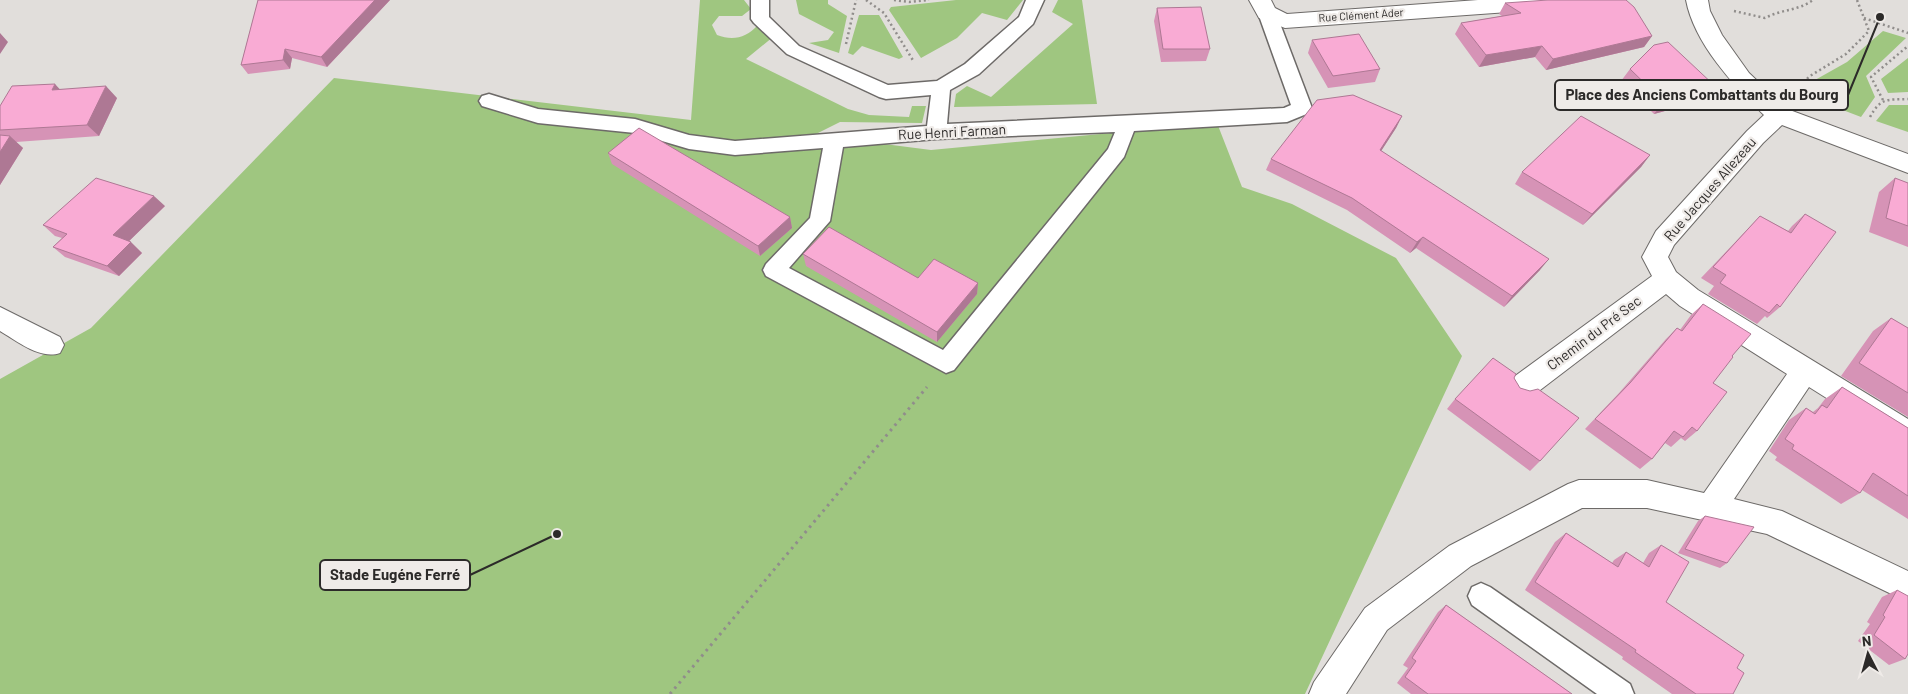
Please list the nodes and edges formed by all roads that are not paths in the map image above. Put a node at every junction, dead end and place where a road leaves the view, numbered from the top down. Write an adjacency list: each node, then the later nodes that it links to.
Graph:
1 (760, 0): 7 (lane)
2 (1035, 0): 7 (lane)
3 (1577, 0): 5 (street, Rue Clément Ader)
4 (1696, 0): 9 (street)
5 (1444, 4): 6 (street, Rue Clément Ader)
6 (1263, 6): 10 (lane, Rue Henri Farman)
7 (935, 88): 11 (lane)
8 (489, 101): 12 (lane, Rue Henri Farman)
9 (1784, 104): 13 (street); 14 (street, Rue Jacques Allezeau)
10 (1127, 124): 11 (lane, Rue Henri Farman); 12 (lane)
11 (936, 132): 12 (lane, Rue Henri Farman)
12 (834, 140)
13 (1908, 164)
14 (1667, 279): 17 (street, Rue Jacques Allezeau); 18 (street, Chemin du Pré Sec)
15 (0, 318): 16 (street)
16 (50, 345)
17 (1805, 371): 19 (street, Rue Jacques Allezeau); 20 (street)
18 (1520, 388)
19 (1908, 434)
20 (1711, 508): 21 (street); 23 (street)
21 (1908, 587)
22 (1480, 596): 24 (lane)
23 (1326, 694)
24 (1620, 694)

